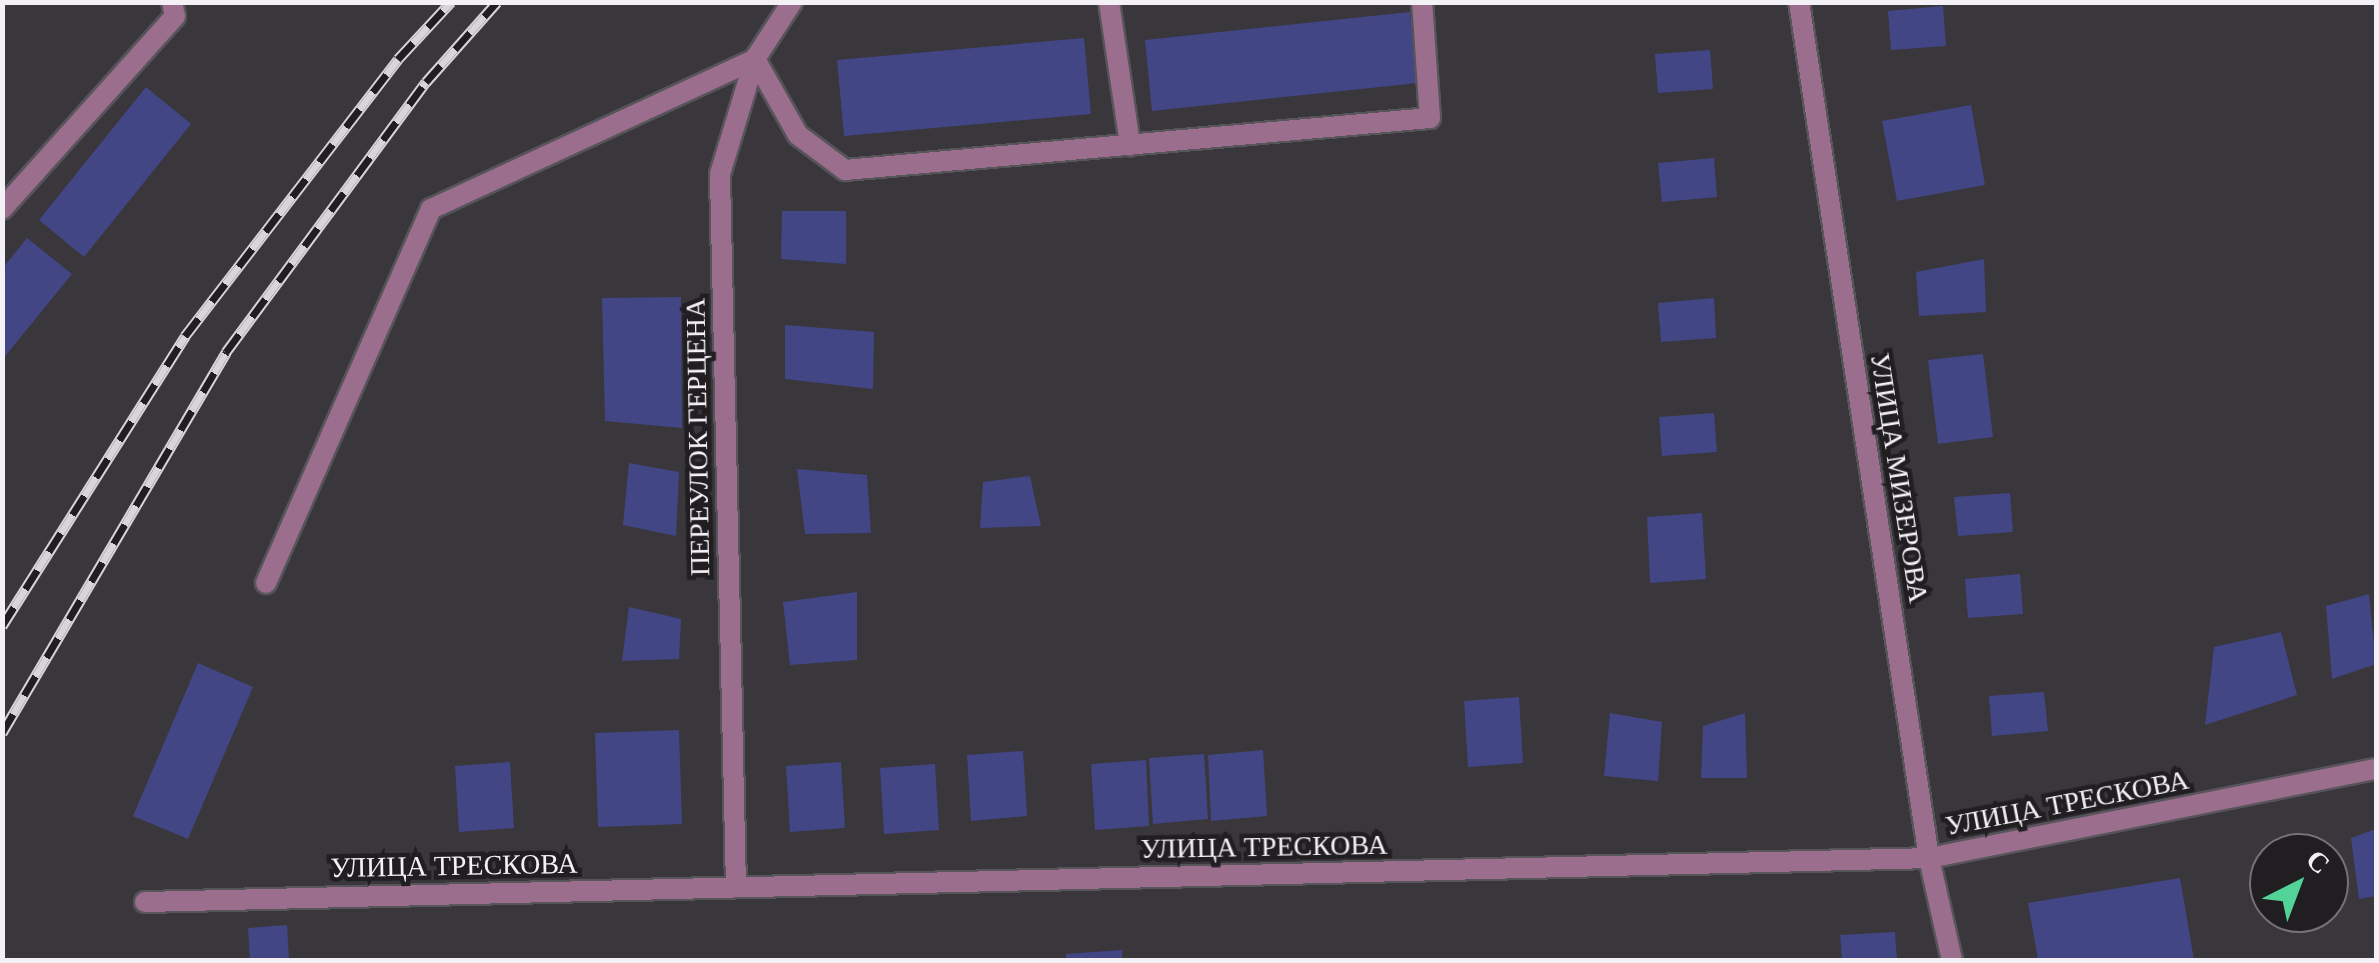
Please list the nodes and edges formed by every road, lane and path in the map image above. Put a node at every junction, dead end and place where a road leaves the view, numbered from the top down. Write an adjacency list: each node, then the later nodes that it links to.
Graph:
1 (172, 2): 8 (street)
2 (792, 2): 6 (street, ПЕРЕУЛОК ГЕРЦЕНА)
3 (1108, 2): 7 (street)
4 (1422, 2): 7 (street)
5 (1799, 2): 11 (street, УЛИЦА МИЗЕРОВА)
6 (755, 59): 7 (street); 9 (street); 12 (street, ПЕРЕУЛОК ГЕРЦЕНА)
7 (1130, 145)
8 (2, 209)
9 (266, 583)
10 (2376, 770): 11 (street, УЛИЦА ТРЕСКОВА)
11 (1929, 858): 12 (street, УЛИЦА ТРЕСКОВА); 14 (street, УЛИЦА МИЗЕРОВА)
12 (736, 887): 13 (street, УЛИЦА ТРЕСКОВА)
13 (144, 902)
14 (1952, 960)

